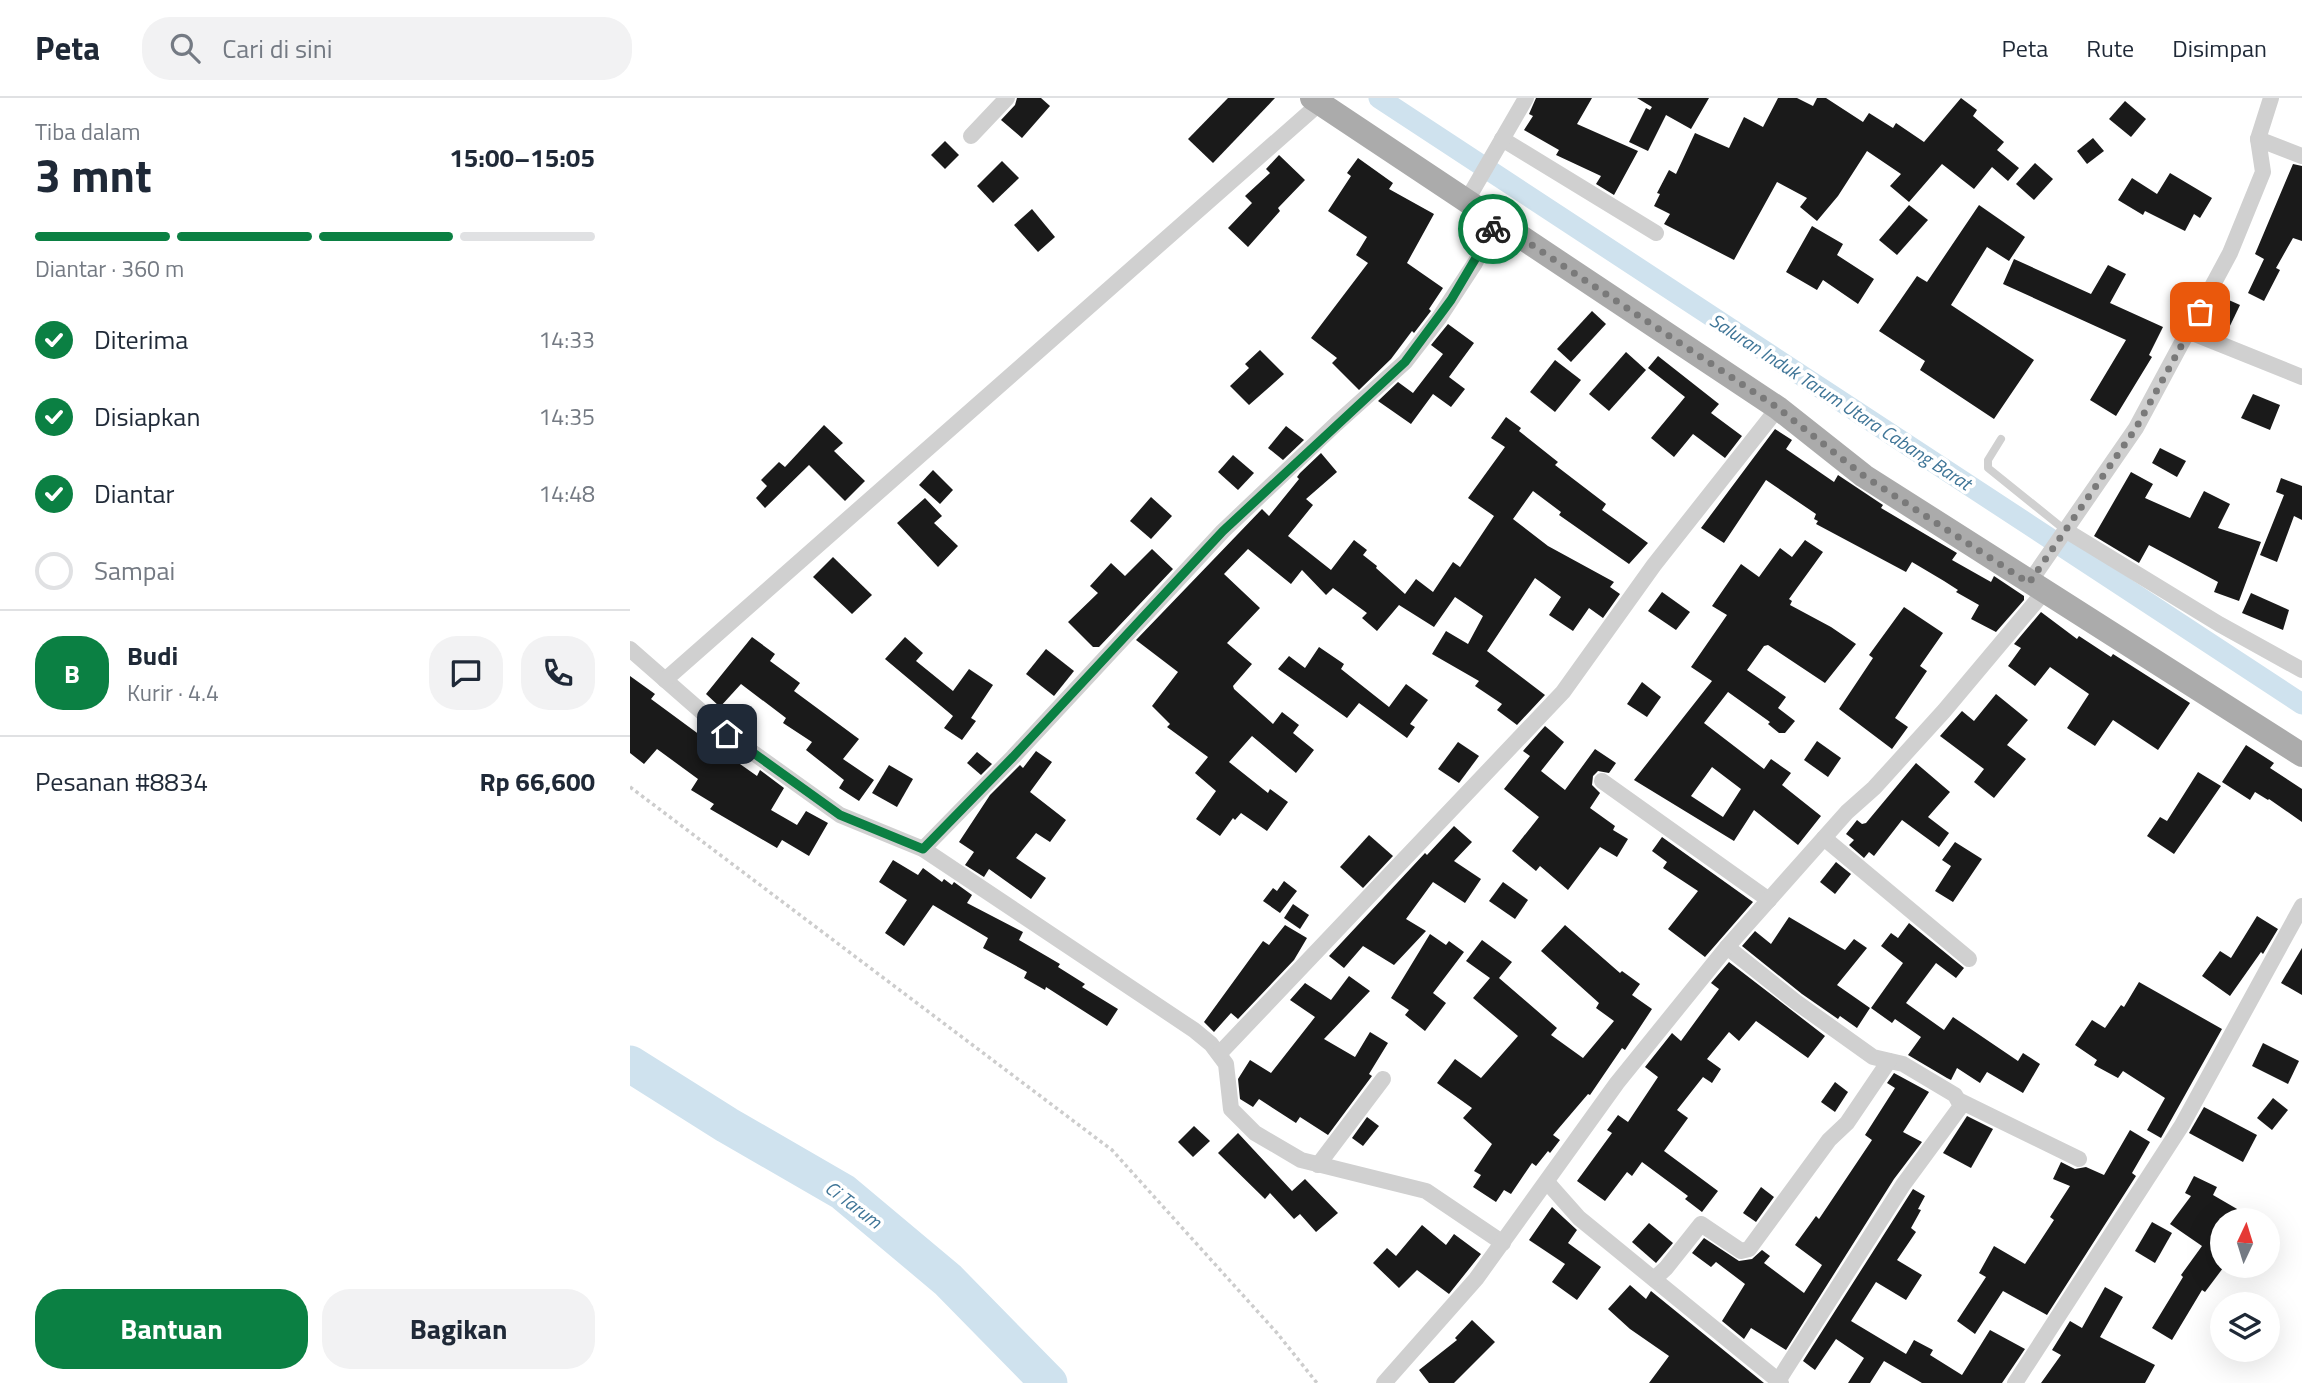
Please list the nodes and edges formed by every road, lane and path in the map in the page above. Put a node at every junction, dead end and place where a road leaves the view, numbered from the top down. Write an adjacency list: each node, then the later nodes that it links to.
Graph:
1 (1007, 98): 5 (street)
2 (1525, 98): 7 (street)
3 (2271, 98): 6 (street)
4 (1316, 101): 9 (main road); 20 (street)
5 (971, 136)
6 (2258, 139): 8 (street); 12 (street)
7 (1500, 144): 9 (street); 11 (street)
8 (2302, 156)
9 (1472, 192): 10 (main road)
10 (1497, 222): 14 (main road); 25 (street)
11 (1656, 233)
12 (2190, 332): 13 (street); 16 (street)
13 (2302, 377)
14 (1778, 408): 17 (main road); 30 (street)
15 (2001, 439): 16 (lane)
16 (2062, 533): 17 (street); 19 (street)
17 (2037, 580): 21 (main road); 24 (street)
18 (630, 649): 20 (street)
19 (2302, 670)
20 (665, 680): 25 (street)
21 (2302, 755)
22 (1602, 781): 26 (street)
23 (630, 787): 40 (path)
24 (1824, 838): 26 (street); 29 (street)
25 (923, 849): 30 (street)
26 (1769, 900): 28 (street)
27 (2302, 906): 42 (street)
28 (1727, 947): 31 (street); 36 (street)
29 (1969, 959)
30 (1220, 1053): 35 (street)
31 (1889, 1061): 33 (street); 38 (street)
32 (1383, 1079): 35 (street)
33 (1960, 1101): 34 (street); 39 (street)
34 (2079, 1159)
35 (1318, 1165): 37 (street)
36 (1547, 1182): 37 (street); 38 (street)
37 (1503, 1243): 41 (street)
38 (1654, 1279): 39 (street)
39 (1779, 1382)
40 (1317, 1383)
41 (1384, 1383)
42 (2015, 1383)

